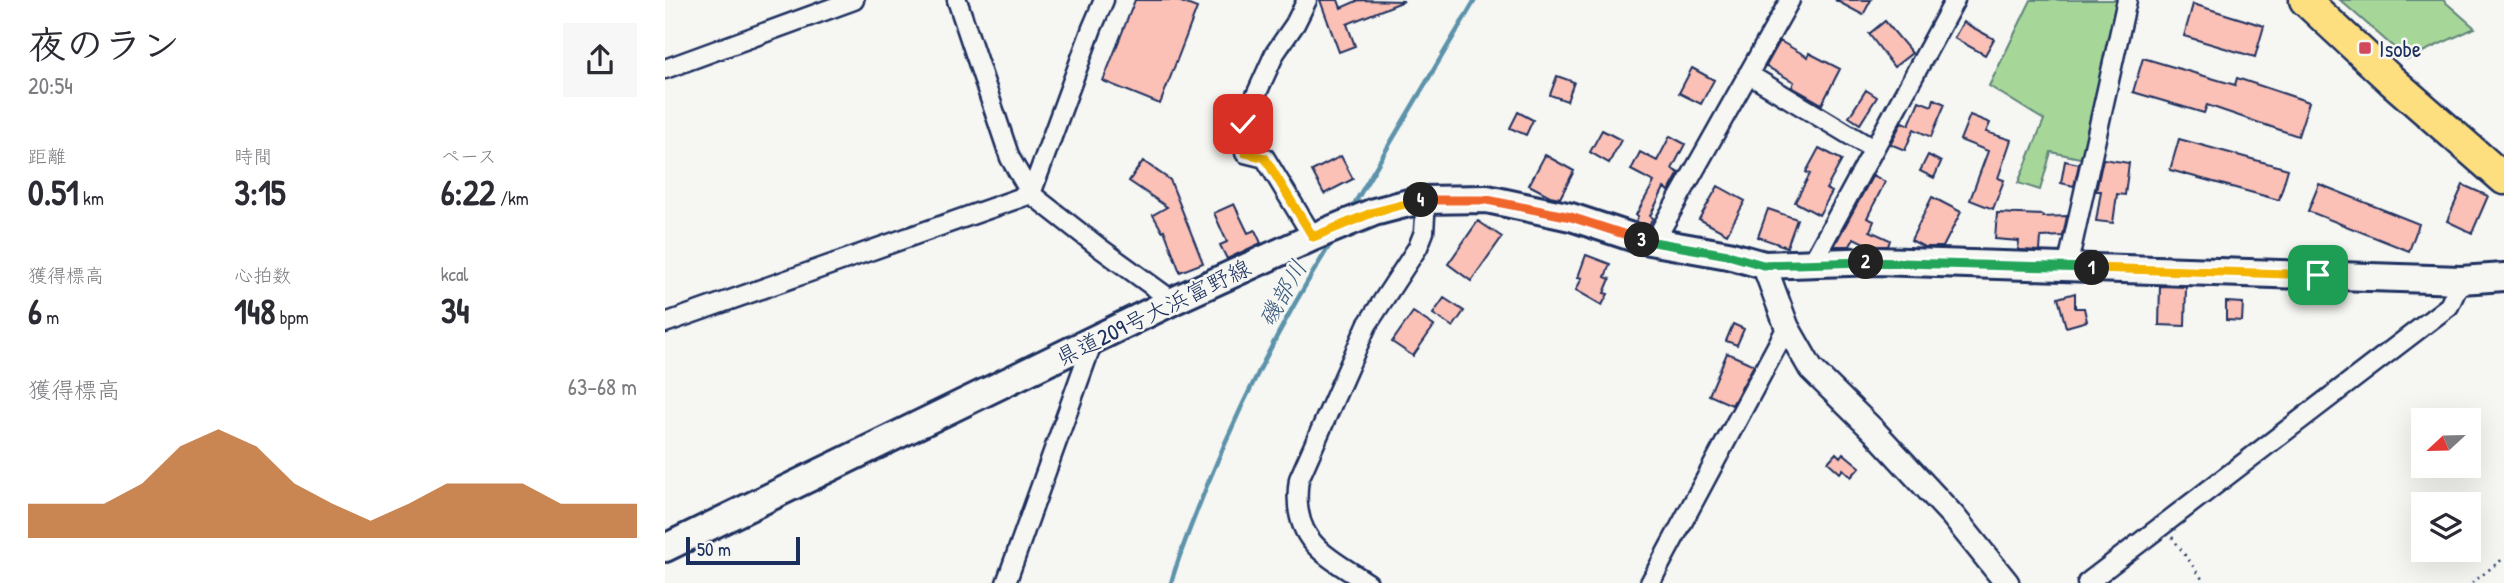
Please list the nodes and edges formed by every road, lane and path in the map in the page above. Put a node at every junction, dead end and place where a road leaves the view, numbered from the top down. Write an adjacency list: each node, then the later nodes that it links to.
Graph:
1 (854, 0): 9 (street)
2 (957, 0): 13 (street)
3 (1104, 0): 13 (street)
4 (1307, 0): 15 (street)
5 (1790, 0): 10 (street)
6 (1955, 0): 11 (street)
7 (2127, 0): 19 (street)
8 (2305, 0): 12 (highway)
9 (665, 69)
10 (1748, 74): 11 (street); 16 (street)
11 (1873, 149): 17 (street)
12 (2504, 178)
13 (1031, 194): 22 (street); 23 (street)
14 (1420, 200): 15 (main road, 県道209号大浜富野線); 16 (main road, 県道209号大浜富野線); 30 (street)
15 (1313, 237): 22 (main road, 県道209号大浜富野線)
16 (1654, 242): 18 (main road, 県道209号大浜富野線)
17 (1812, 263): 18 (main road, 県道209号大浜富野線); 19 (main road, 県道209号大浜富野線)
18 (1763, 265): 24 (street)
19 (2067, 268): 21 (main road, 県道209号大浜富野線)
20 (2504, 277): 21 (main road, 県道209号大浜富野線)
21 (2461, 280): 26 (street)
22 (1174, 301): 25 (main road, 県道209号大浜富野線)
23 (665, 323)
24 (1787, 327): 31 (street); 32 (street)
25 (1093, 341): 27 (main road, 県道209号大浜富野線); 29 (street)
26 (2163, 525): 33 (street); 34 (path)
27 (665, 548)
28 (2504, 558): 35 (path)
29 (1006, 583)
30 (1368, 583)
31 (1650, 583)
32 (2007, 583)
33 (2087, 583)
34 (2205, 583)
35 (2472, 583)

